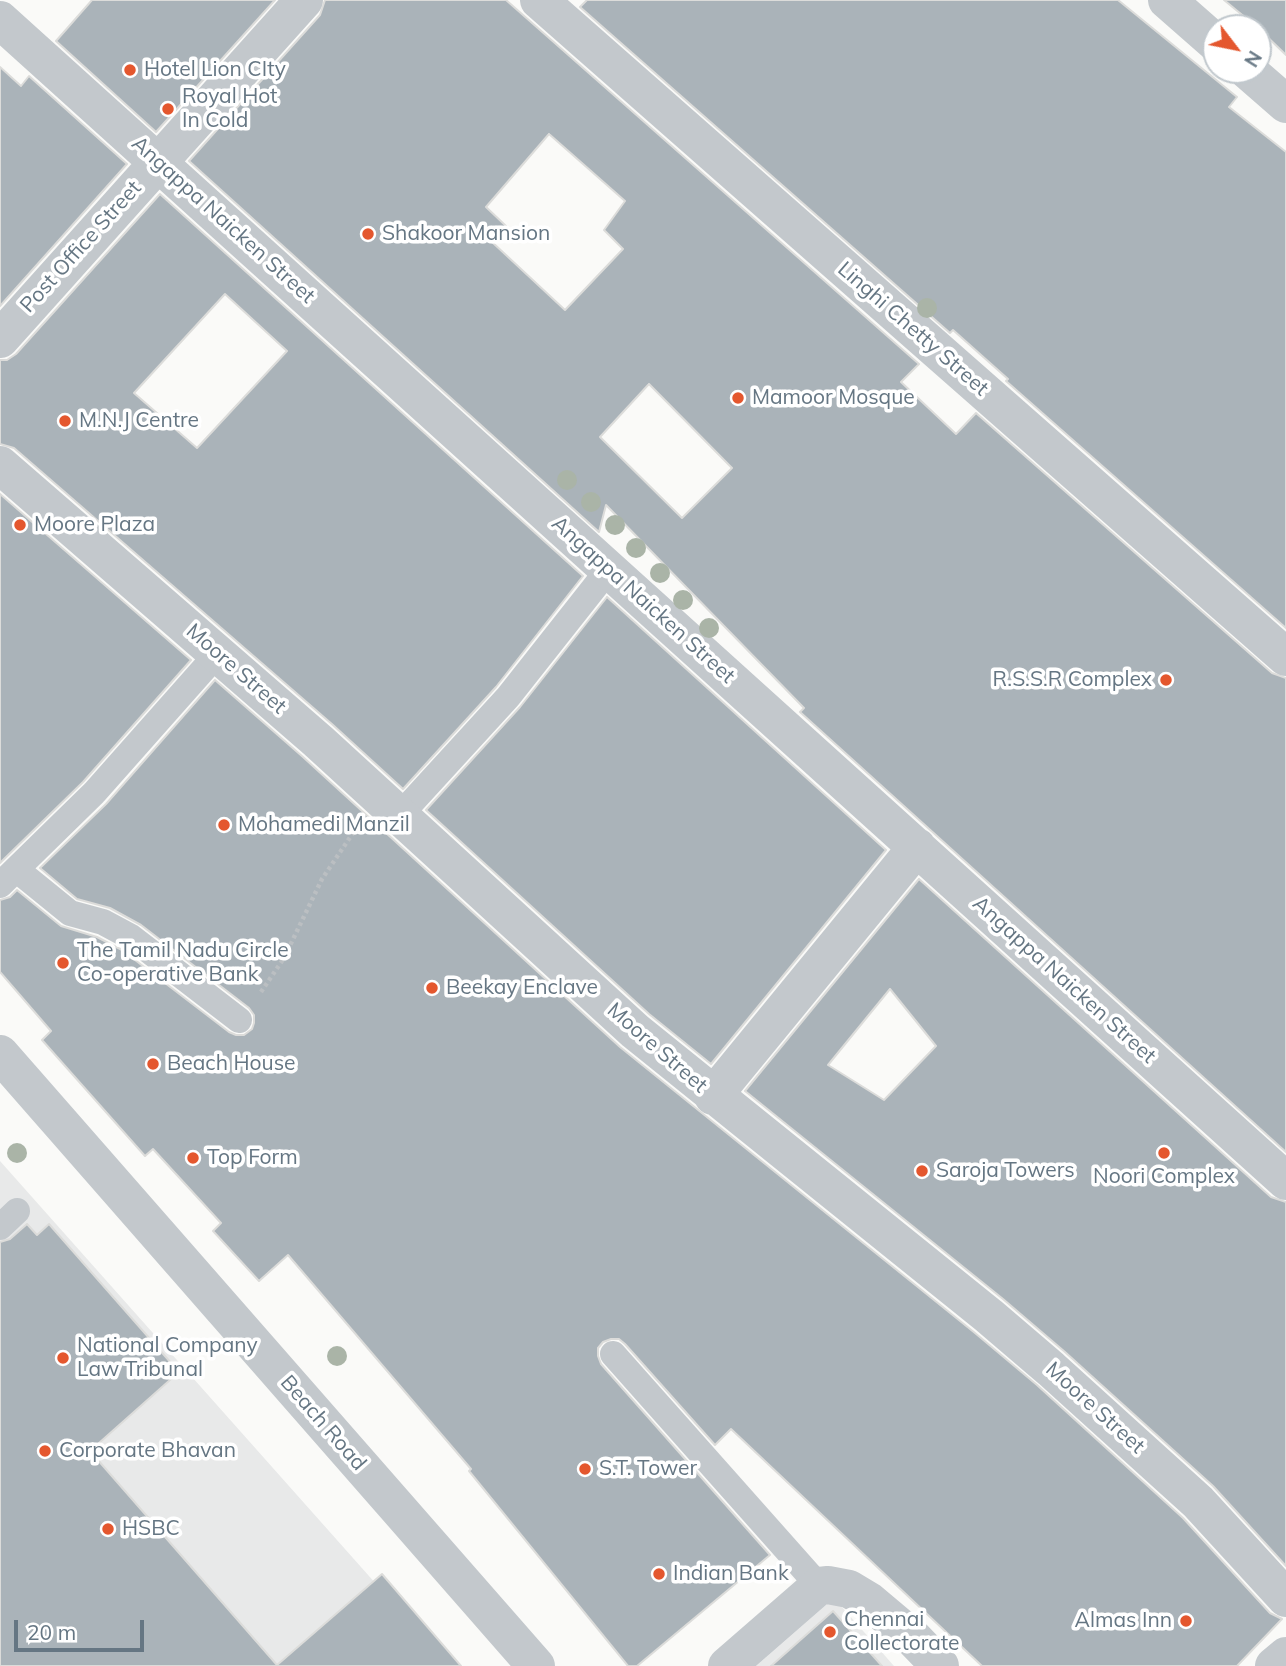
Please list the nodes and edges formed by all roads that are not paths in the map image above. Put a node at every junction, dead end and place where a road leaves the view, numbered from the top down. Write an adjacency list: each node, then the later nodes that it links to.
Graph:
1 (304, 0): 8 (street, Post Office Street)
2 (539, 0): 13 (street, Linghi Chetty Street)
3 (1167, 0): 5 (street)
4 (0, 20): 8 (street, Angappa Naicken Street)
5 (1202, 31)
6 (1263, 84): 7 (street)
7 (1286, 104)
8 (158, 161): 9 (street, Post Office Street); 11 (street, Angappa Naicken Street)
9 (0, 339)
10 (0, 465): 12 (street, Moore Street)
11 (609, 569): 14 (lane); 15 (street, Angappa Naicken Street)
12 (218, 653): 14 (street, Moore Street); 16 (lane)
13 (1286, 657)
14 (389, 805): 19 (street, Moore Street)
15 (917, 847): 19 (street); 20 (street, Angappa Naicken Street)
16 (8, 878): 17 (lane)
17 (239, 1020)
18 (0, 1054): 25 (street, Beach Road)
19 (713, 1096): 23 (street, Moore Street)
20 (1286, 1181)
21 (613, 1353): 22 (lane)
22 (819, 1586): 26 (street); 27 (street)
23 (1286, 1598)
24 (1286, 1656): 28 (street)
25 (537, 1666)
26 (727, 1666)
27 (940, 1666)
28 (1274, 1666)

